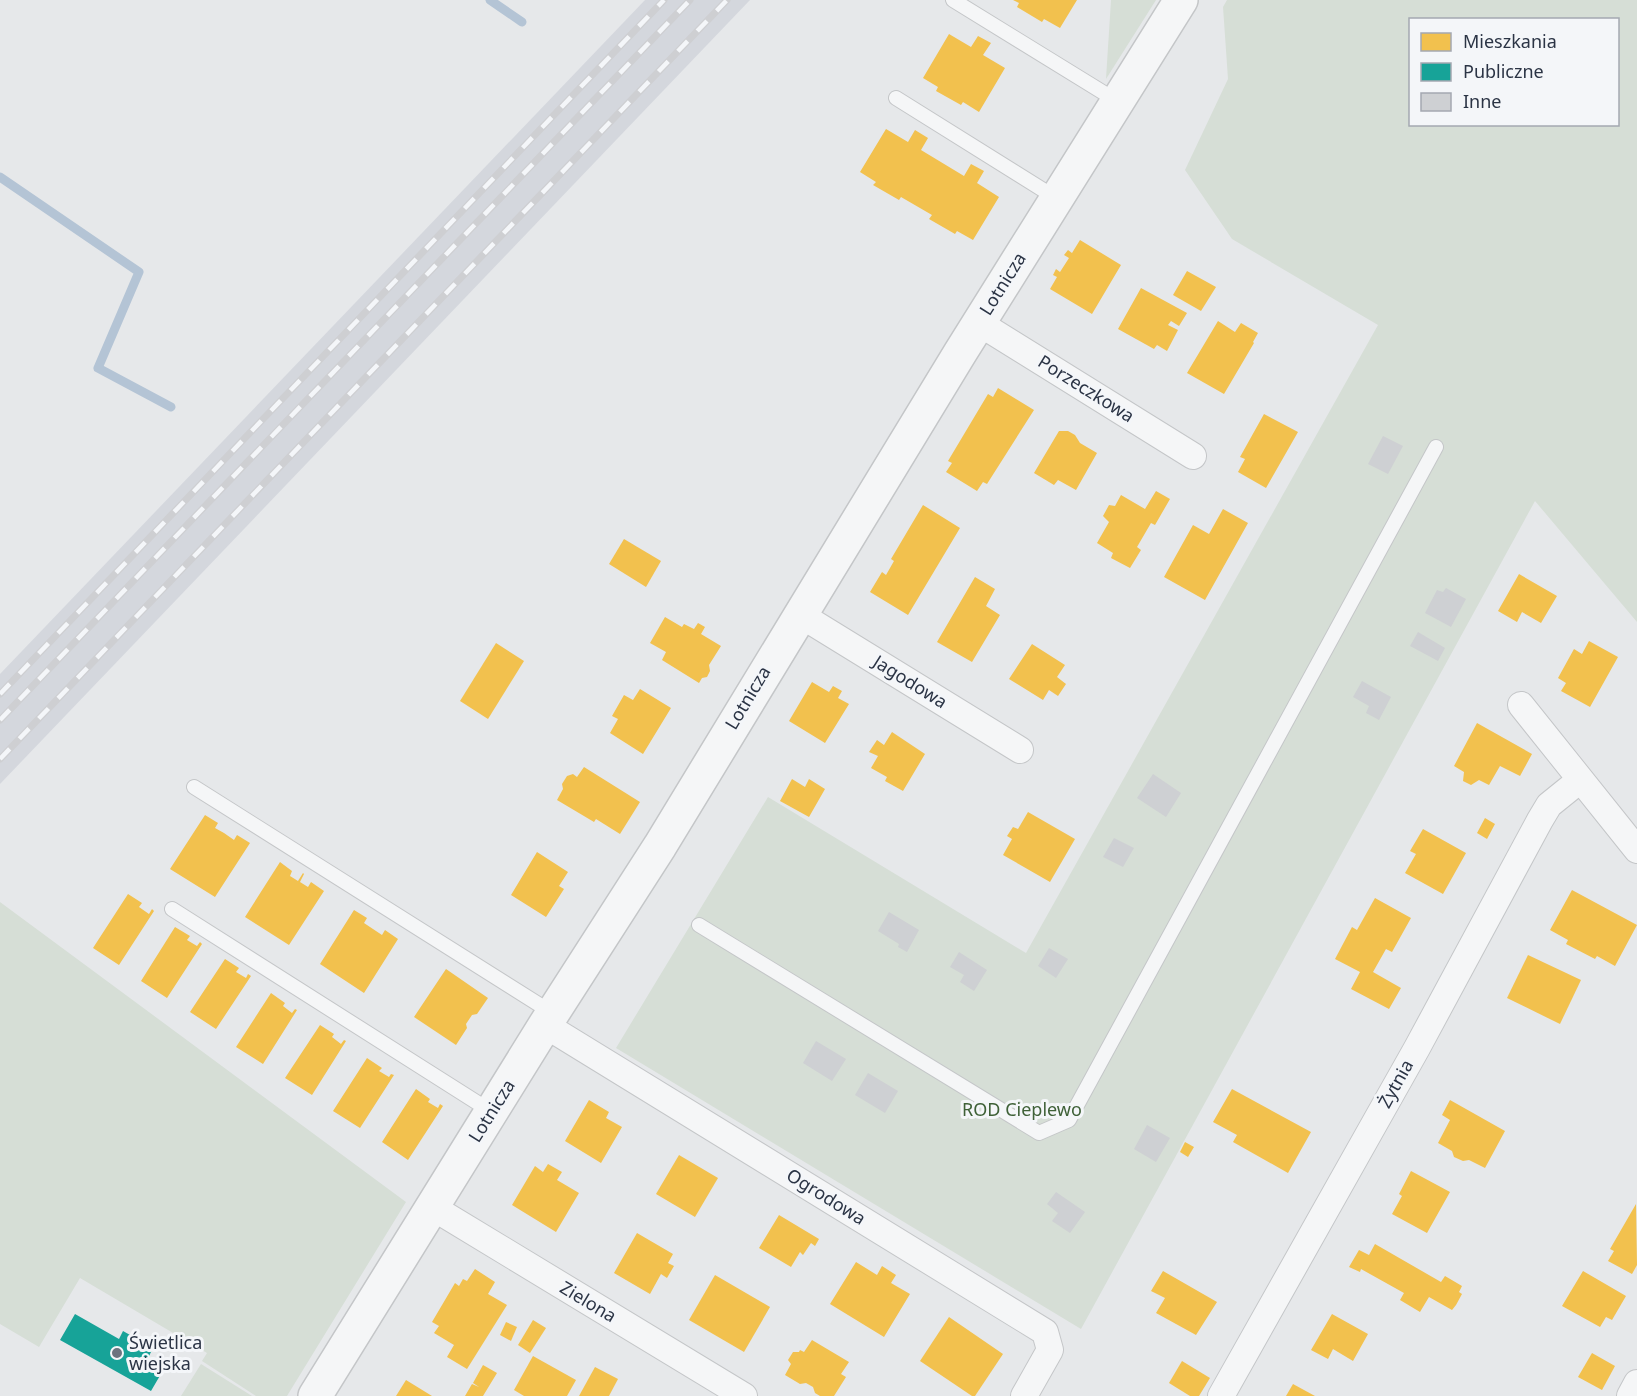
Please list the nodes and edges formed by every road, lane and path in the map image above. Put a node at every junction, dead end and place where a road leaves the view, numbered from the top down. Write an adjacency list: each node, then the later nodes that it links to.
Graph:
1 (953, 0): 4 (lane)
2 (1181, 0): 4 (street, Lotnicza)
3 (897, 98): 5 (lane)
4 (1117, 101): 5 (street, Lotnicza)
5 (1056, 198): 6 (street, Lotnicza)
6 (979, 323): 8 (street, Porzeczkowa); 9 (street, Lotnicza)
7 (1436, 447): 16 (lane)
8 (1193, 456)
9 (799, 614): 11 (street, Jagodowa); 17 (street, Lotnicza)
10 (1521, 705): 12 (street)
11 (1020, 750)
12 (1580, 780): 14 (street); 24 (street, Żytnia)
13 (194, 787): 17 (lane)
14 (1637, 850)
15 (172, 909): 18 (lane)
16 (699, 925)
17 (549, 1020): 18 (street, Lotnicza); 23 (street, Ogrodowa)
18 (492, 1112): 19 (street, Lotnicza)
19 (432, 1207): 21 (street, Lotnicza); 22 (street, Zielona)
20 (1637, 1383): 25 (street)
21 (315, 1396)
22 (744, 1396)
23 (1024, 1396)
24 (1221, 1396)
25 (1630, 1396)

